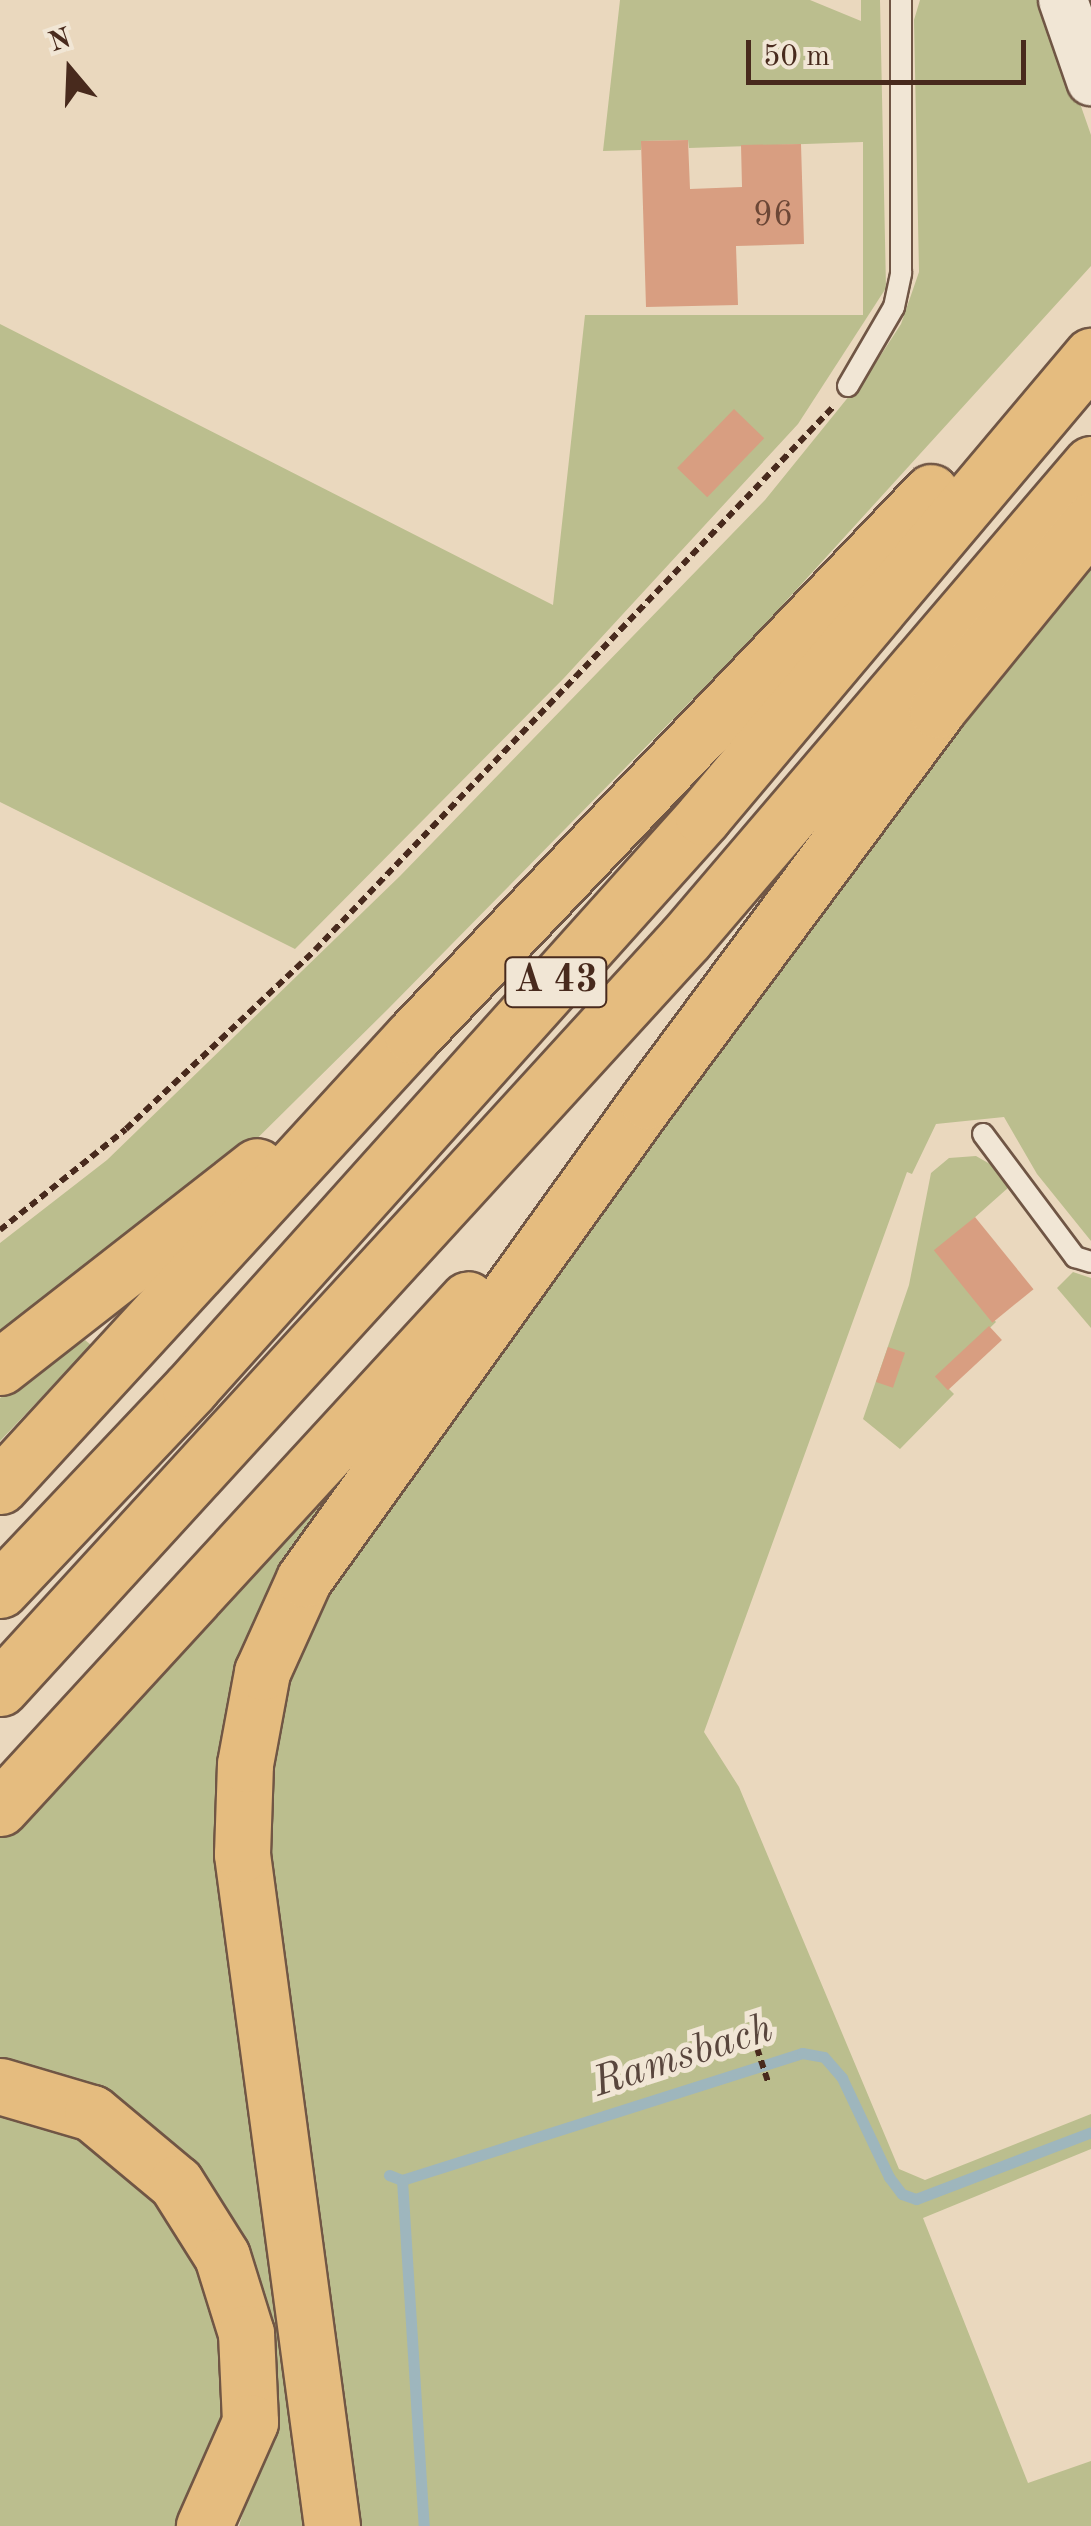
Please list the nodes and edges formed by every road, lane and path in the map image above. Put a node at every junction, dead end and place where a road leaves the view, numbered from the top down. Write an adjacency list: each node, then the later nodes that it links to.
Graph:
1 (901, 0): 5 (lane)
2 (1063, 0): 3 (street)
3 (1091, 81)
4 (1086, 334): 8 (highway); 15 (highway, A 43)
5 (848, 386): 11 (path)
6 (1091, 464): 16 (highway, A 43)
7 (1091, 521): 9 (highway)
8 (413, 1036): 13 (highway); 14 (highway)
9 (648, 1101): 17 (highway); 22 (highway)
10 (983, 1134): 12 (lane)
11 (0, 1230)
12 (1091, 1262)
13 (0, 1367)
14 (0, 1486)
15 (0, 1590)
16 (0, 1688)
17 (0, 1808)
18 (756, 2048): 19 (path)
19 (769, 2084)
20 (0, 2086): 21 (highway)
21 (204, 2526)
22 (332, 2526)

